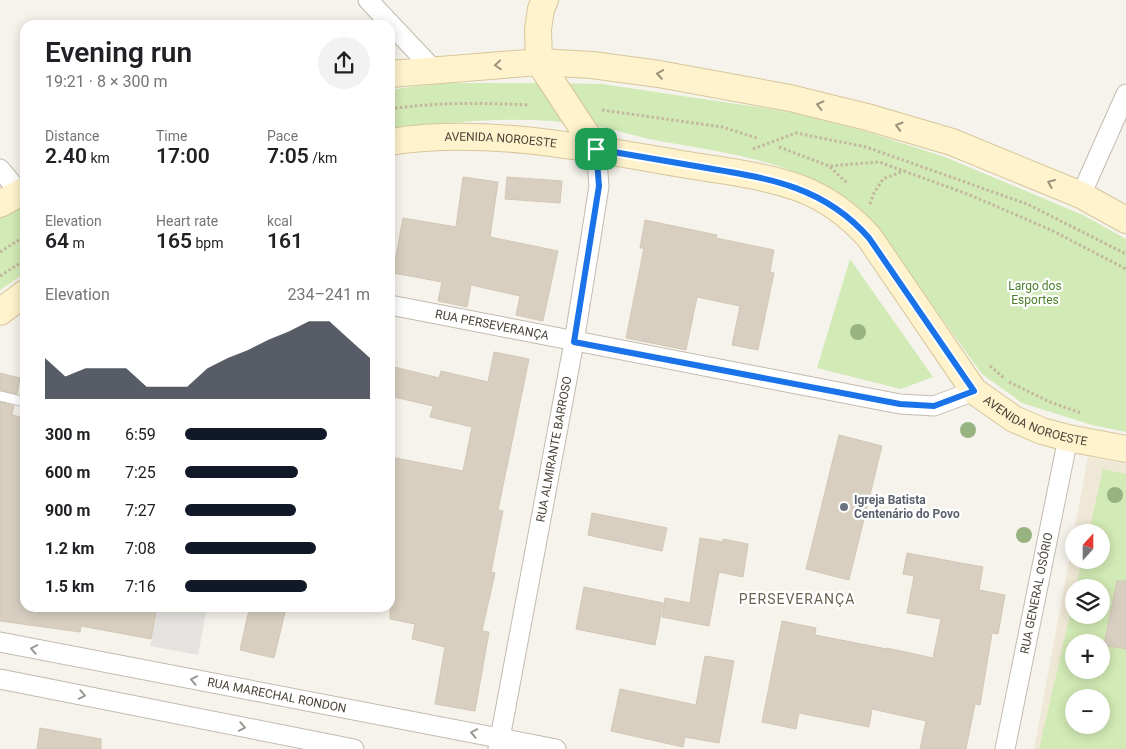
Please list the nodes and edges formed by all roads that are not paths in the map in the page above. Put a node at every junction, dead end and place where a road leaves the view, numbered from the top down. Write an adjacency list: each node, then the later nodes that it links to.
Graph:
1 (368, 0): 3 (street)
2 (545, 0): 5 (main road)
3 (387, 20)
4 (395, 29): 6 (street)
5 (539, 62): 6 (main road, one-way to 6); 10 (main road); 13 (main road, one-way to 5)
6 (434, 70): 7 (main road)
7 (395, 74)
8 (1126, 94): 13 (street)
9 (395, 141): 10 (main road, AVENIDA NOROESTE)
10 (596, 149): 16 (street, RUA ALMIRANTE BARROSO); 17 (main road, AVENIDA NOROESTE)
11 (0, 169): 12 (street)
12 (15, 196)
13 (1080, 196): 14 (main road)
14 (1126, 220)
15 (395, 306): 16 (street, RUA PERSEVERANÇA)
16 (574, 342): 17 (street, RUA PERSEVERANÇA); 24 (street, RUA ALMIRANTE BARROSO)
17 (974, 391): 20 (main road, AVENIDA NOROESTE)
18 (0, 396): 19 (lane)
19 (20, 401)
20 (1068, 438): 21 (main road, AVENIDA NOROESTE); 27 (street, RUA GENERAL OSÓRIO)
21 (1126, 449)
22 (0, 642): 24 (street, RUA MARECHAL RONDON, one-way to 22)
23 (0, 679): 25 (street, one-way to 25)
24 (500, 744): 26 (street, RUA MARECHAL RONDON)
25 (354, 749)
26 (556, 749)
27 (1005, 749)

